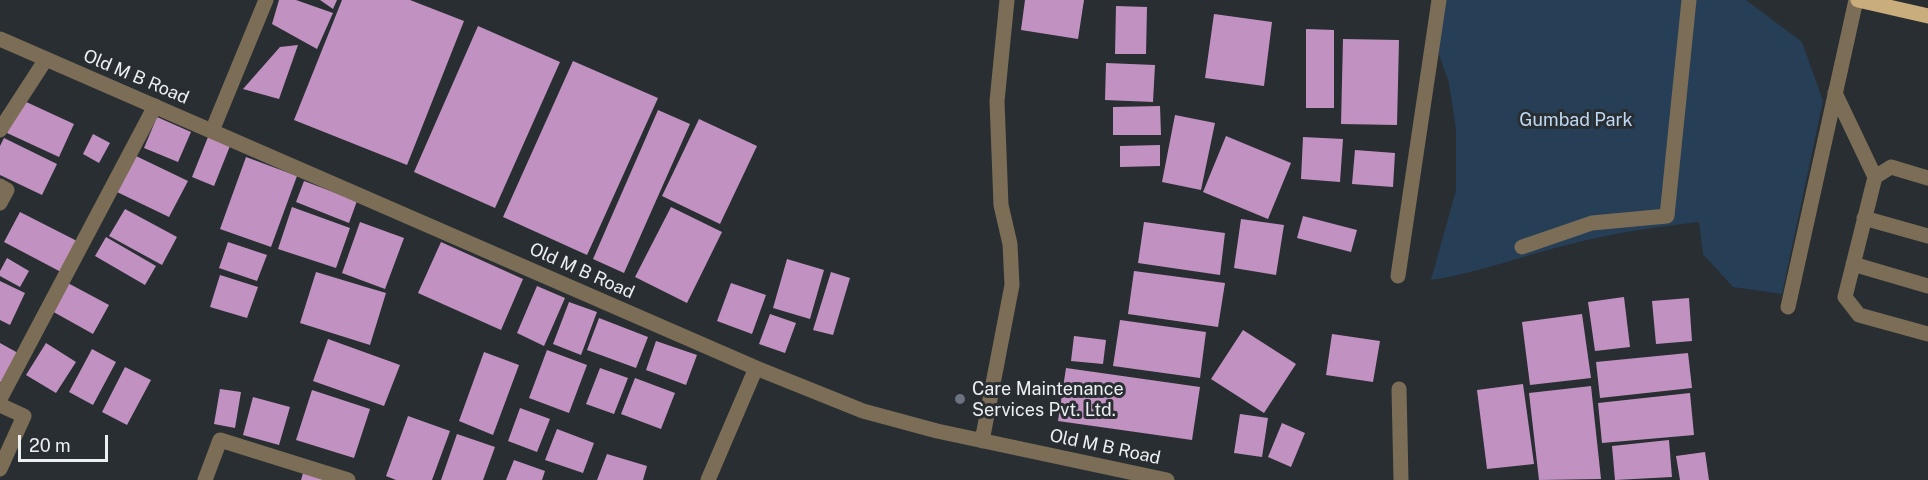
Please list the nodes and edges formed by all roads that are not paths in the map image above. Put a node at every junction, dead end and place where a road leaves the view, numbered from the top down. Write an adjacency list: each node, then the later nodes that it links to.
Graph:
1 (266, 0): 12 (street)
2 (1007, 0): 29 (street)
3 (1439, 0): 21 (street)
4 (1689, 0): 19 (street)
5 (1857, 0): 6 (main road); 9 (street)
6 (1928, 16)
7 (0, 39): 8 (street, Old M B Road)
8 (46, 59): 10 (street, Old M B Road); 11 (street)
9 (1835, 93): 13 (street); 23 (street)
10 (155, 106): 12 (street, Old M B Road); 27 (street)
11 (0, 130)
12 (212, 131): 25 (street, Old M B Road)
13 (1875, 177): 14 (street); 17 (street)
14 (1928, 178)
15 (0, 186): 16 (street)
16 (0, 203)
17 (1864, 218): 18 (street); 20 (street)
18 (1928, 236)
19 (1522, 247)
20 (1853, 264): 22 (street); 24 (street)
21 (1398, 276)
22 (1928, 286)
23 (1788, 307)
24 (1928, 334)
25 (756, 368): 29 (street, Old M B Road); 34 (street)
26 (1399, 389): 35 (street)
27 (0, 399)
28 (0, 405): 30 (street)
29 (982, 441): 31 (street, Old M B Road)
30 (0, 469)
31 (1156, 479)
32 (205, 480): 33 (street)
33 (348, 480)
34 (708, 480)
35 (1401, 480)

